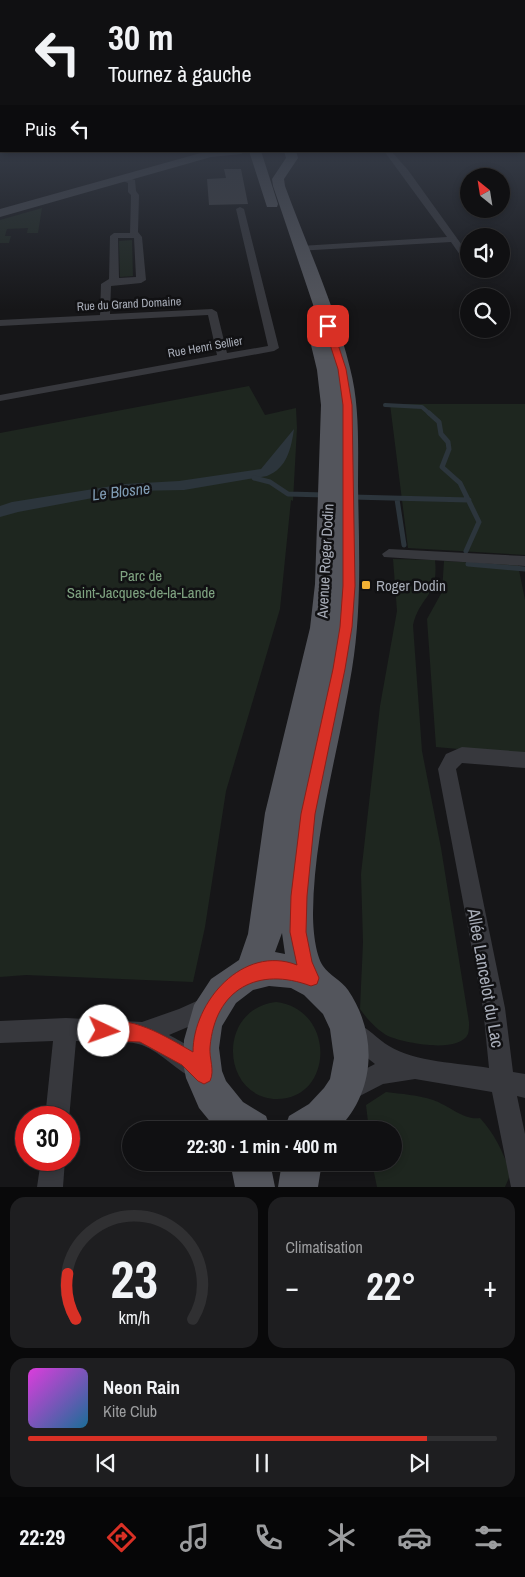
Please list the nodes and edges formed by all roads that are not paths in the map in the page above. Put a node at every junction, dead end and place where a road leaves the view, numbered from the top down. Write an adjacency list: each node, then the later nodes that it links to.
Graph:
1 (48, 199): 7 (main road)
2 (135, 199): 8 (street)
3 (274, 199): 11 (main road, Avenue Roger Dodin)
4 (282, 199): 11 (main road, Avenue Roger Dodin)
5 (425, 199): 9 (street)
6 (240, 209): 16 (street, Rue Henri Sellier)
7 (0, 213)
8 (136, 235): 12 (street); 12 (street)
9 (453, 239): 10 (street); 11 (street)
10 (460, 249)
11 (294, 253): 18 (main road, Avenue Roger Dodin)
12 (114, 281): 14 (street)
13 (309, 317): 18 (main road, Avenue Roger Dodin)
14 (105, 318): 15 (street, Rue du Grand Domaine); 16 (street, Rue du Grand Domaine)
15 (0, 323)
16 (223, 357): 17 (street, Rue Henri Sellier)
17 (0, 398)
18 (339, 449): 19 (main road, Avenue Roger Dodin)
19 (339, 534): 23 (main road, Avenue Roger Dodin); 24 (main road, Avenue Roger Dodin)
20 (389, 554): 21 (street)
21 (525, 561)
22 (525, 760): 32 (street, Allée Lancelot du Lac)
23 (251, 974): 24 (main road); 25 (main road)
24 (311, 978): 26 (main road)
25 (216, 1002): 29 (street); 31 (main road)
26 (349, 1028): 30 (street); 33 (main road)
27 (66, 1029): 28 (street); 29 (street); 34 (street)
28 (0, 1032)
29 (142, 1033): 31 (street)
30 (416, 1068): 32 (street); 33 (street)
31 (204, 1075): 35 (main road)
32 (514, 1085): 43 (street, Allée Lancelot du Lac)
33 (342, 1094): 36 (main road)
34 (58, 1106)
35 (235, 1121)
36 (318, 1121)
37 (52, 1171): 40 (street)
38 (252, 1171): 41 (main road)
39 (301, 1171): 42 (main road)
40 (50, 1187)
41 (255, 1187)
42 (298, 1187)
43 (524, 1187)

